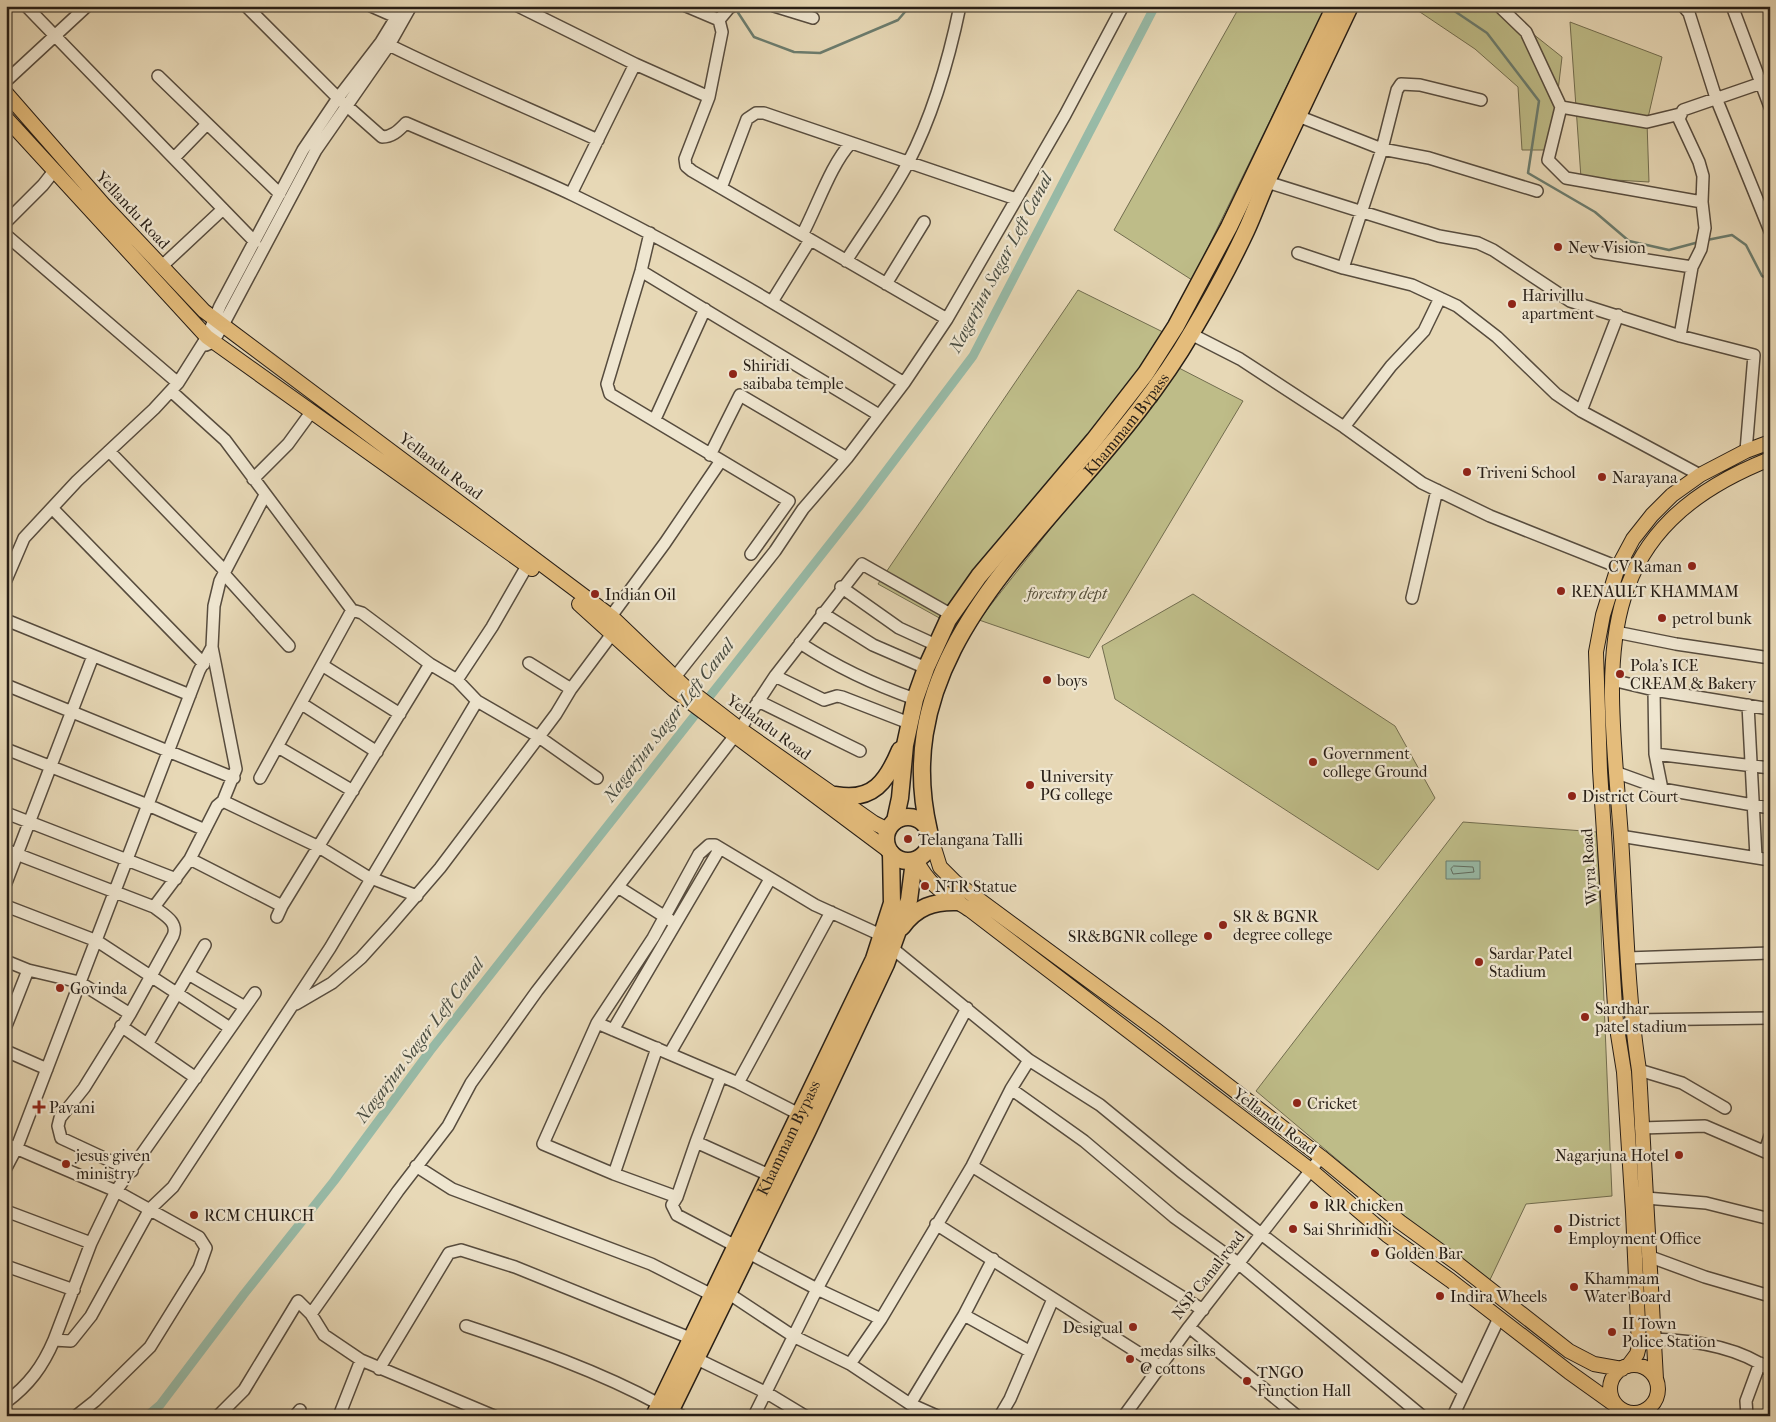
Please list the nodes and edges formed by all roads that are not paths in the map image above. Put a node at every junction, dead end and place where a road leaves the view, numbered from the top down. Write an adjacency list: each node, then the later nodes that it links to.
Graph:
1 (26, 6): 21 (street)
2 (87, 6): 21 (street)
3 (246, 6): 31 (street)
4 (371, 6): 18 (street)
5 (403, 6): 18 (street)
6 (412, 6): 22 (street)
7 (518, 6): 23 (street)
8 (686, 6): 20 (street)
9 (733, 6): 20 (street)
10 (774, 6): 19 (street)
11 (960, 6): 42 (street)
12 (1123, 6): 49 (street)
13 (1335, 6): 106 (highway, Khammam Bypass)
14 (1350, 6): 35 (highway, Khammam Bypass)
15 (1499, 6): 33 (street)
16 (1683, 6): 29 (street)
17 (1732, 6): 26 (street)
18 (396, 17): 31 (street)
19 (813, 18)
20 (719, 20): 28 (street)
21 (54, 35): 25 (street); 41 (street)
22 (389, 46): 31 (street); 38 (street)
23 (634, 64): 28 (street); 38 (street)
24 (158, 76): 37 (street)
25 (6, 81)
26 (1765, 82): 29 (street); 32 (street)
27 (6, 93): 63 (main road, Yellandu Road)
28 (709, 97): 45 (street)
29 (1716, 98): 34 (street); 55 (street)
30 (1482, 100): 40 (street)
31 (342, 102): 47 (street); 48 (street); 73 (street)
32 (1770, 107)
33 (1561, 108): 34 (street); 50 (street)
34 (1680, 114): 50 (street)
35 (1298, 116): 40 (street); 44 (highway, Khammam Bypass)
36 (6, 118): 43 (main road, Yellandu Road)
37 (206, 125): 41 (street); 47 (street)
38 (598, 140): 48 (street)
39 (851, 143): 42 (street); 45 (street); 58 (street)
40 (1382, 149): 46 (street); 52 (street)
41 (174, 158): 51 (street)
42 (908, 162): 49 (street); 62 (street)
43 (54, 171): 53 (street); 76 (main road, Yellandu Road)
44 (1267, 182): 52 (street); 74 (highway, Khammam Bypass)
45 (721, 188): 58 (street)
46 (1537, 191)
47 (280, 194): 59 (street)
48 (571, 194): 56 (street)
49 (1016, 199): 72 (street)
50 (1702, 202): 64 (street)
51 (223, 209): 59 (street); 63 (street)
52 (1363, 212): 65 (street); 71 (street)
53 (6, 222)
54 (924, 222): 67 (street)
55 (1770, 231)
56 (650, 233): 66 (street); 69 (street)
57 (6, 235): 78 (street)
58 (806, 238): 62 (street); 69 (street)
59 (255, 242): 73 (street)
60 (1596, 252): 64 (street)
61 (1298, 253): 65 (street)
62 (846, 261): 67 (street)
63 (162, 266): 73 (main road, Yellandu Road)
64 (1692, 267): 75 (street)
65 (1343, 268): 68 (street)
66 (641, 271): 70 (street); 82 (street)
67 (886, 284): 72 (street)
68 (1440, 298): 79 (street); 83 (street)
69 (773, 300): 77 (street)
70 (705, 309): 81 (street); 82 (street)
71 (1618, 314): 75 (street); 79 (street)
72 (947, 319): 77 (street)
73 (219, 321): 76 (street); 108 (main road, Yellandu Road)
74 (1191, 334): 83 (street); 165 (highway, Khammam Bypass)
75 (1680, 336): 86 (street)
76 (207, 342): 78 (street); 80 (main road, Yellandu Road)
77 (904, 382): 81 (street)
78 (174, 387): 85 (street); 91 (street)
79 (1581, 411): 90 (street)
80 (312, 412): 91 (street); 98 (main road, Yellandu Road)
81 (878, 415): 88 (street)
82 (655, 419): 87 (street)
83 (1344, 427): 92 (street)
84 (1770, 442): 86 (main road, Wyra Road)
85 (109, 451): 95 (street); 100 (street)
86 (1746, 451): 90 (main road, Wyra Road)
87 (715, 458): 88 (street); 94 (street); 108 (street)
88 (847, 458): 96 (street)
89 (1770, 459): 109 (main road, Wyra Road)
90 (1700, 475): 99 (main road, Wyra Road)
91 (253, 479): 93 (street)
92 (1437, 490): 99 (street); 103 (street)
93 (265, 496): 100 (street); 104 (street)
94 (788, 501): 96 (street); 97 (street)
95 (52, 508): 101 (street); 118 (street)
96 (803, 509): 125 (street)
97 (751, 554)
98 (527, 566): 108 (main road, Yellandu Road); 123 (street)
99 (1618, 567): 110 (main road, Wyra Road)
100 (225, 573): 113 (street); 114 (street)
101 (6, 580)
102 (841, 587): 105 (street); 106 (street); 112 (street)
103 (1412, 598)
104 (352, 610): 119 (street); 120 (street)
105 (822, 612): 111 (street); 121 (street)
106 (952, 614): 112 (highway, Khammam Bypass)
107 (6, 620): 115 (street)
108 (609, 625): 125 (main road, Yellandu Road); 127 (street)
109 (1615, 637): 110 (main road); 116 (street); 124 (main road, Wyra Road)
110 (1598, 638): 274 (main road, Wyra Road)
111 (800, 643): 122 (street); 130 (street)
112 (936, 645): 121 (highway, Khammam Bypass)
113 (289, 646)
114 (212, 647): 118 (street); 151 (street)
115 (93, 656): 129 (street); 136 (street)
116 (1770, 658)
117 (529, 663): 127 (street)
118 (204, 664): 129 (street)
119 (430, 664): 123 (street); 137 (street)
120 (322, 665): 133 (street); 137 (street)
121 (926, 668): 130 (highway, Khammam Bypass)
122 (775, 676): 132 (street); 138 (street)
123 (457, 680): 131 (street)
124 (1612, 680): 128 (street); 150 (main road, Wyra Road)
125 (677, 684): 139 (main road, Yellandu Road)
126 (6, 685): 136 (street)
127 (571, 689): 140 (street)
128 (1654, 690): 134 (street); 146 (street)
129 (190, 694): 143 (street)
130 (915, 699): 138 (highway, Khammam Bypass)
131 (476, 701): 140 (street); 176 (street)
132 (758, 701): 139 (street); 144 (street)
133 (302, 704): 141 (street); 145 (street)
134 (1748, 705): 135 (street); 147 (street)
135 (1770, 709)
136 (72, 711): 143 (street); 148 (street)
137 (400, 714): 145 (street)
138 (909, 723): 156 (highway); 163 (highway, Khammam Bypass)
139 (737, 733): 156 (main road, Yellandu Road); 170 (main road, Yellandu Road); 180 (street)
140 (539, 737): 153 (street); 182 (street)
141 (278, 747): 152 (street); 155 (street)
142 (6, 749): 148 (street)
143 (170, 750): 151 (street); 158 (street)
144 (860, 751)
145 (377, 752): 155 (street)
146 (1655, 754): 147 (street); 154 (street)
147 (1750, 764): 149 (street); 159 (street)
148 (51, 767): 158 (street); 162 (street)
149 (1770, 768)
150 (1615, 772): 154 (street); 166 (main road, Wyra Road)
151 (234, 778): 157 (street)
152 (260, 778)
153 (596, 778)
154 (1662, 789): 159 (street)
155 (353, 791): 167 (street)
156 (836, 795): 163 (main road, Yellandu Road)
157 (223, 801): 164 (street); 167 (street)
158 (148, 805): 164 (street); 174 (street)
159 (1755, 806): 160 (street); 171 (street)
160 (1770, 808)
161 (6, 813): 162 (street)
162 (30, 822): 169 (street); 174 (street)
163 (891, 826): 165 (highway); 170 (highway)
164 (205, 830): 172 (street)
165 (930, 835): 175 (highway); 230 (main road, Yellandu Road)
166 (1620, 836): 171 (street); 193 (main road, Wyra Road)
167 (319, 847): 172 (street); 176 (street)
168 (720, 848): 178 (street); 187 (street); 188 (street)
169 (12, 852): 179 (street); 181 (street)
170 (890, 852): 175 (highway); 190 (highway, Khammam Bypass)
171 (1756, 857): 173 (street)
172 (190, 860): 177 (street)
173 (1770, 860)
174 (127, 861): 177 (street); 181 (street)
175 (915, 861): 183 (main road, Yellandu Road); 190 (highway, Khammam Bypass)
176 (371, 878): 182 (street); 202 (street)
177 (176, 879): 185 (street)
178 (770, 879): 186 (street); 215 (street)
179 (6, 883)
180 (618, 887): 187 (street); 231 (street)
181 (115, 894): 185 (street); 189 (street)
182 (417, 896): 202 (street)
183 (958, 902): 190 (highway); 235 (main road, Yellandu Road)
184 (6, 906): 189 (street)
185 (154, 907): 197 (street)
186 (830, 912): 190 (street); 221 (street)
187 (665, 917): 188 (street); 207 (street)
188 (676, 924): 211 (street)
189 (97, 941): 197 (street); 198 (street)
190 (890, 941): 203 (street); 224 (highway, Khammam Bypass); 247 (highway, Khammam Bypass)
191 (205, 946): 196 (street)
192 (1770, 953): 193 (street)
193 (1627, 958): 206 (main road, Wyra Road)
194 (6, 961): 195 (street)
195 (28, 970): 198 (street); 208 (street)
196 (190, 975): 200 (street); 201 (street)
197 (150, 977): 200 (street); 204 (street)
198 (79, 982): 204 (street); 217 (street)
199 (255, 993): 201 (street)
200 (178, 995): 210 (street); 212 (street)
201 (245, 1007): 210 (street)
202 (292, 1007): 241 (street)
203 (967, 1008): 216 (street); 252 (street)
204 (130, 1014): 209 (street)
205 (1770, 1018): 206 (street)
206 (1631, 1020): 218 (main road, Wyra Road)
207 (597, 1023): 211 (street); 236 (street)
208 (6, 1026)
209 (122, 1026): 212 (street); 234 (street)
210 (230, 1028): 220 (street)
211 (613, 1030): 213 (street)
212 (148, 1043): 220 (street)
213 (657, 1048): 215 (street); 236 (street)
214 (6, 1051): 217 (street)
215 (670, 1053): 219 (street)
216 (1029, 1060): 222 (street); 245 (street)
217 (47, 1069): 228 (street)
218 (1639, 1070): 223 (street); 225 (main road, Wyra Road)
219 (721, 1076): 221 (street); 227 (street)
220 (196, 1078): 234 (street)
221 (738, 1083): 224 (street)
222 (1011, 1089): 232 (street); 250 (street)
223 (1725, 1108)
224 (799, 1114): 237 (highway, Khammam Bypass)
225 (1641, 1128): 229 (street); 240 (main road, Wyra Road)
226 (1770, 1136): 229 (street)
227 (696, 1142): 237 (street); 239 (street)
228 (12, 1146): 233 (street); 238 (street)
229 (1767, 1152)
230 (1321, 1157): 235 (street, NSP Canal road); 274 (main road, Yellandu Road)
231 (416, 1166): 254 (street); 258 (street)
232 (972, 1166): 244 (street); 257 (street)
233 (6, 1168)
234 (132, 1171): 238 (street)
235 (1312, 1171): 245 (street, NSP Canal road); 260 (main road, Yellandu Road)
236 (614, 1174): 239 (street)
237 (769, 1175): 247 (highway, Khammam Bypass)
238 (116, 1191): 241 (street); 246 (street)
239 (677, 1197): 247 (street)
240 (1646, 1198): 243 (street); 248 (main road, Wyra Road)
241 (150, 1209): 267 (street); 286 (street)
242 (6, 1211): 246 (street)
243 (1770, 1219)
244 (936, 1224): 249 (street); 261 (street)
245 (1261, 1234): 250 (street, NSP Canal road); 277 (street)
246 (91, 1243): 253 (street)
247 (742, 1249): 252 (street); 254 (highway, Khammam Bypass)
248 (1648, 1256): 255 (street); 266 (main road, Wyra Road)
249 (993, 1259): 256 (street); 259 (street)
250 (1238, 1263): 257 (street, NSP Canal road); 295 (street)
251 (7, 1269): 253 (street)
252 (817, 1289): 261 (street); 264 (street)
253 (74, 1290): 267 (street)
254 (720, 1294): 264 (street); 265 (highway, Khammam Bypass); 269 (highway, Khammam Bypass)
255 (1770, 1296)
256 (1053, 1298): 268 (street); 272 (street)
257 (1203, 1310): 263 (street, NSP Canal road)
258 (311, 1314): 270 (street); 287 (street)
259 (964, 1315): 268 (street); 281 (street)
260 (1499, 1318): 277 (street); 283 (main road, Yellandu Road)
261 (881, 1319): 271 (street)
262 (466, 1326): 284 (street)
263 (1189, 1327): 272 (street, NSP Canal road); 294 (street)
264 (793, 1336): 271 (street); 278 (street)
265 (690, 1338): 275 (street); 284 (highway, Khammam Bypass)
266 (1653, 1339): 273 (street); 276 (main road, Wyra Road)
267 (54, 1340): 280 (street)
268 (1029, 1351): 293 (street)
269 (695, 1358): 278 (street); 284 (highway, Khammam Bypass)
270 (362, 1360): 275 (street); 288 (street)
271 (850, 1364): 281 (street)
272 (1159, 1366): 285 (street, NSP Canal road)
273 (1765, 1366): 298 (street)
274 (1625, 1368): 276 (main road); 283 (main road, Wyra Road)
275 (379, 1369): 282 (street)
276 (1656, 1379): 279 (main road, Wyra Road)
277 (1464, 1392): 296 (street)
278 (766, 1393): 290 (street); 291 (street)
279 (1657, 1396): 283 (main road); 297 (main road, Wyra Road)
280 (6, 1402)
281 (910, 1404): 292 (street)
282 (470, 1411): 289 (street)
283 (1623, 1411)
284 (667, 1412)
285 (1128, 1414)
286 (76, 1416)
287 (218, 1416)
288 (339, 1416)
289 (494, 1416)
290 (754, 1416)
291 (805, 1416)
292 (937, 1416)
293 (1000, 1416)
294 (1297, 1416)
295 (1422, 1416)
296 (1453, 1416)
297 (1659, 1416)
298 (1747, 1416)

